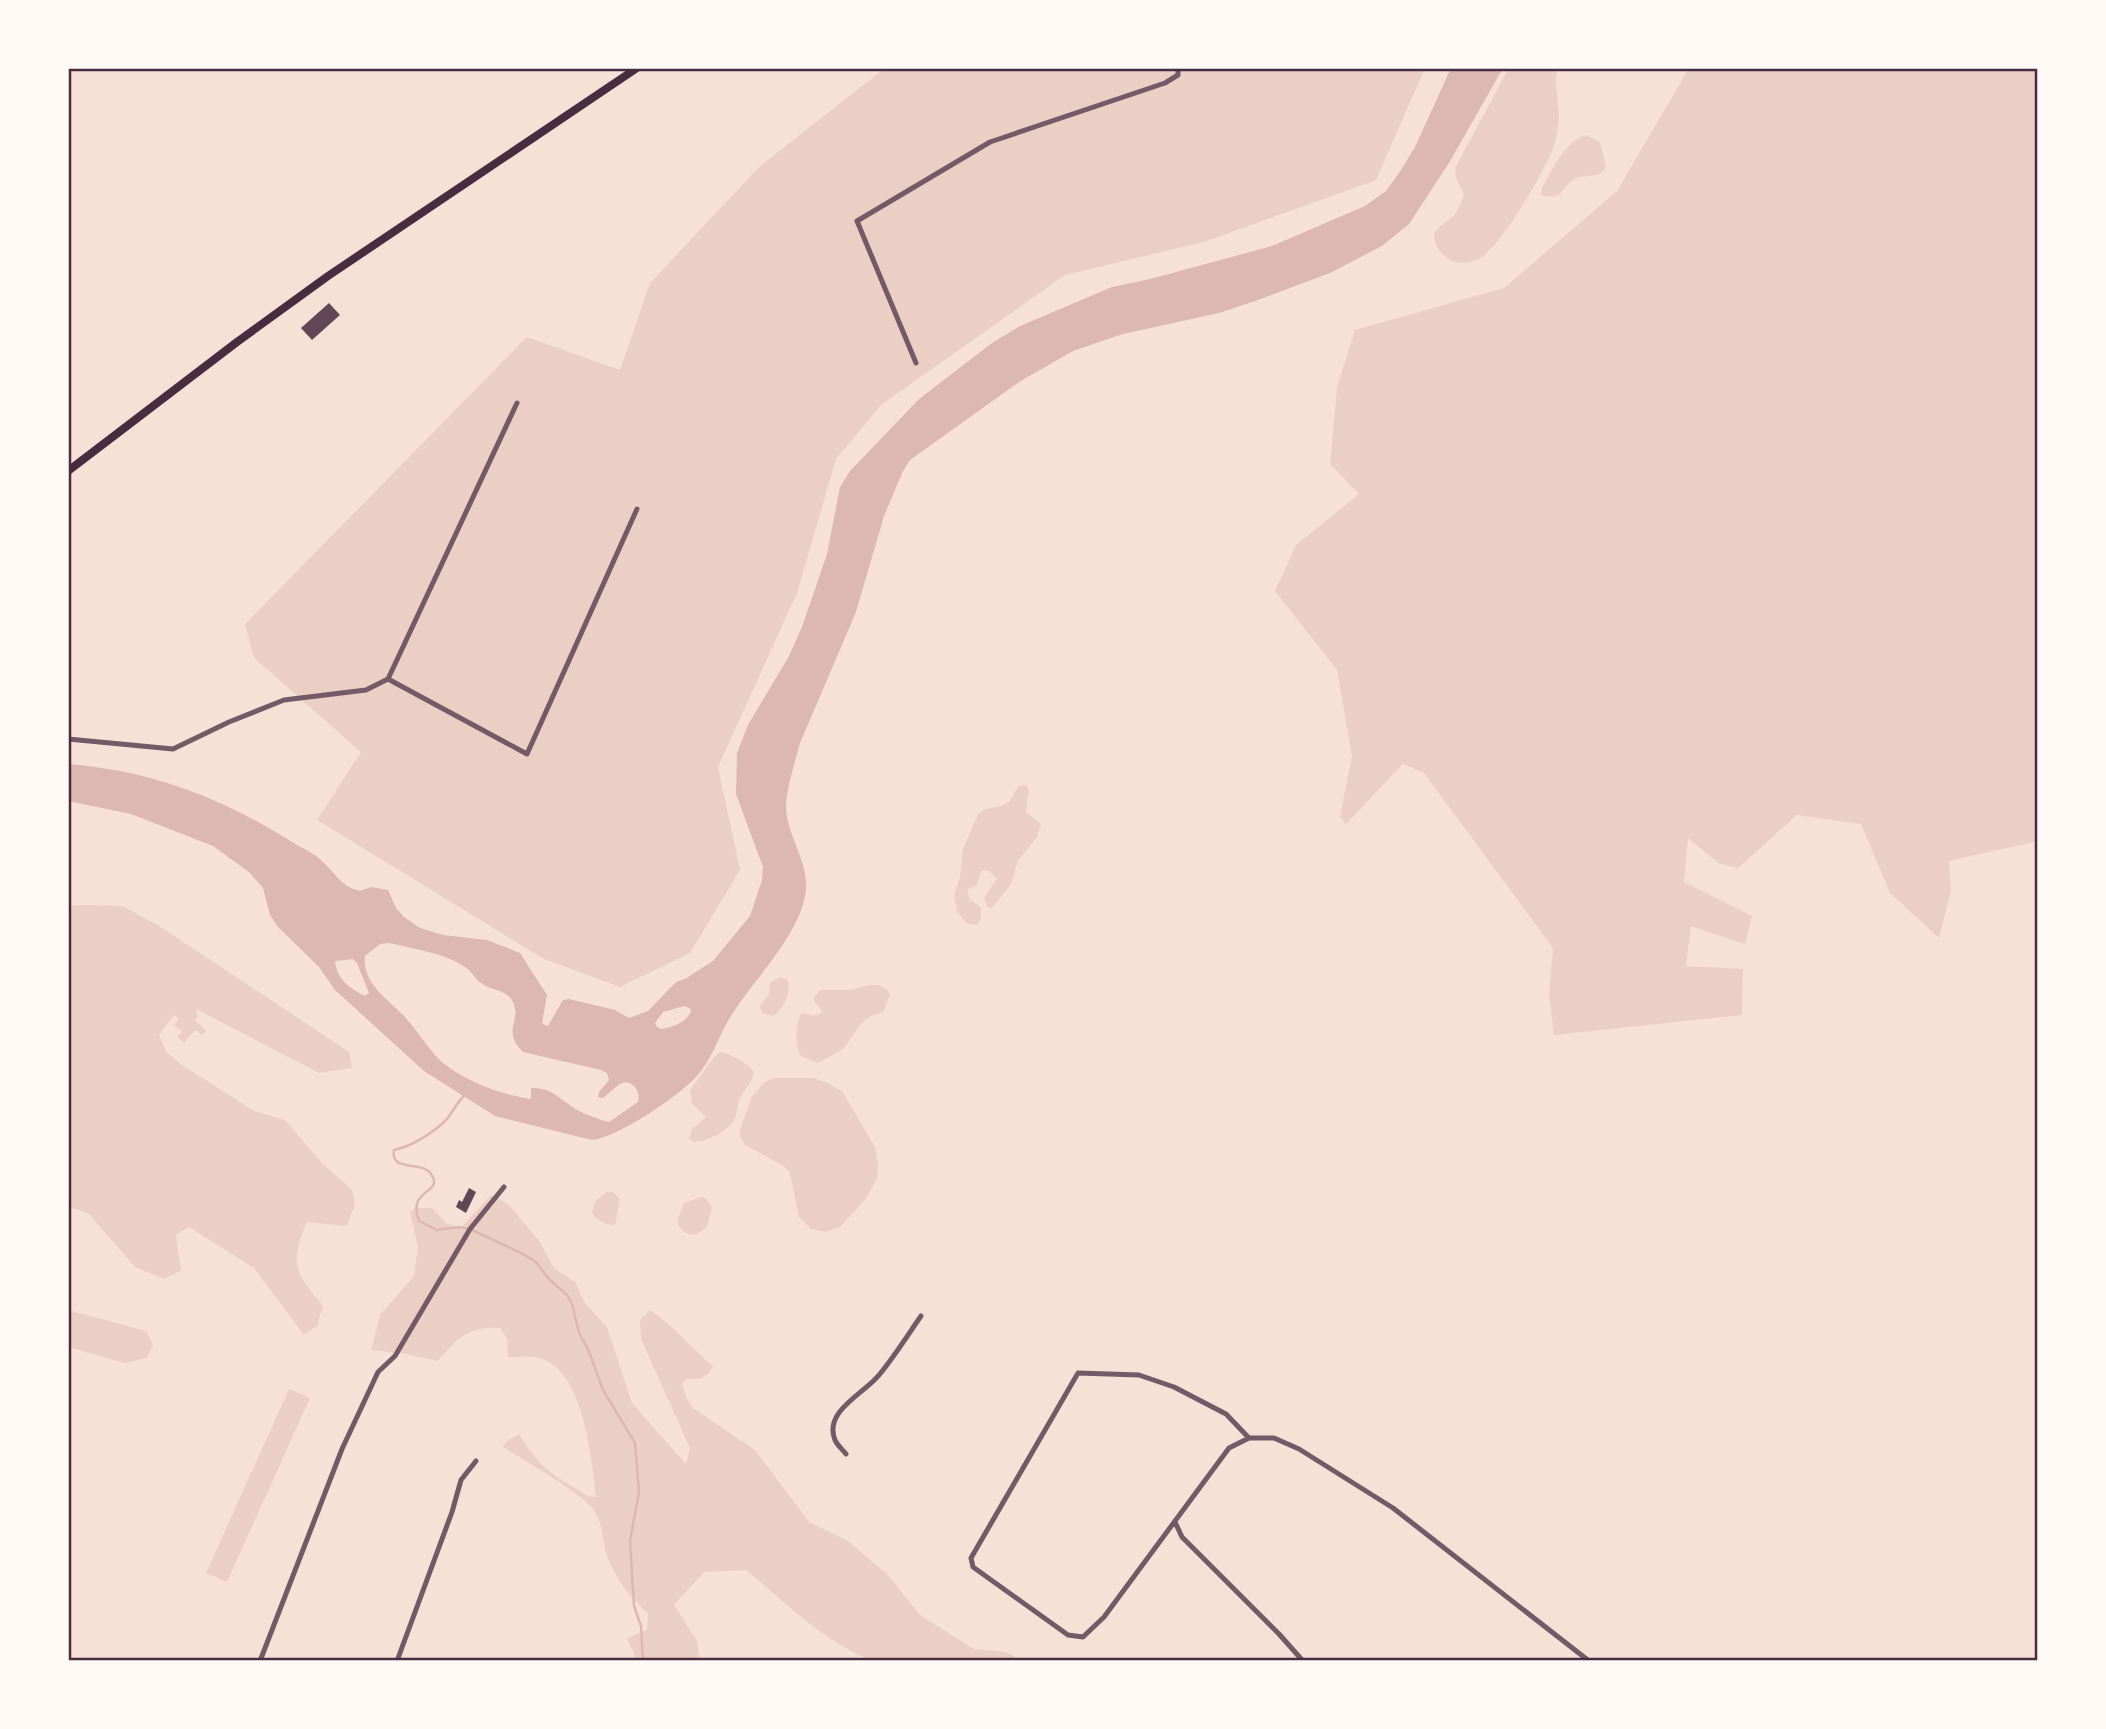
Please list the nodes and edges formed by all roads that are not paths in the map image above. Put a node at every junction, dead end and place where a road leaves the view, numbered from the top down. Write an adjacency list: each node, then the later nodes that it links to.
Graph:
1 (637, 68): 5 (main road)
2 (1178, 68): 3 (street)
3 (916, 363)
4 (517, 403): 7 (street)
5 (68, 471)
6 (637, 509): 7 (street)
7 (388, 679): 8 (street)
8 (68, 739)
9 (504, 1187): 15 (street)
10 (921, 1316): 12 (street)
11 (1249, 1438): 14 (street); 14 (street); 18 (street)
12 (846, 1454)
13 (476, 1461): 16 (street)
14 (1175, 1522): 17 (street)
15 (260, 1661)
16 (397, 1661)
17 (1303, 1661)
18 (1589, 1661)

